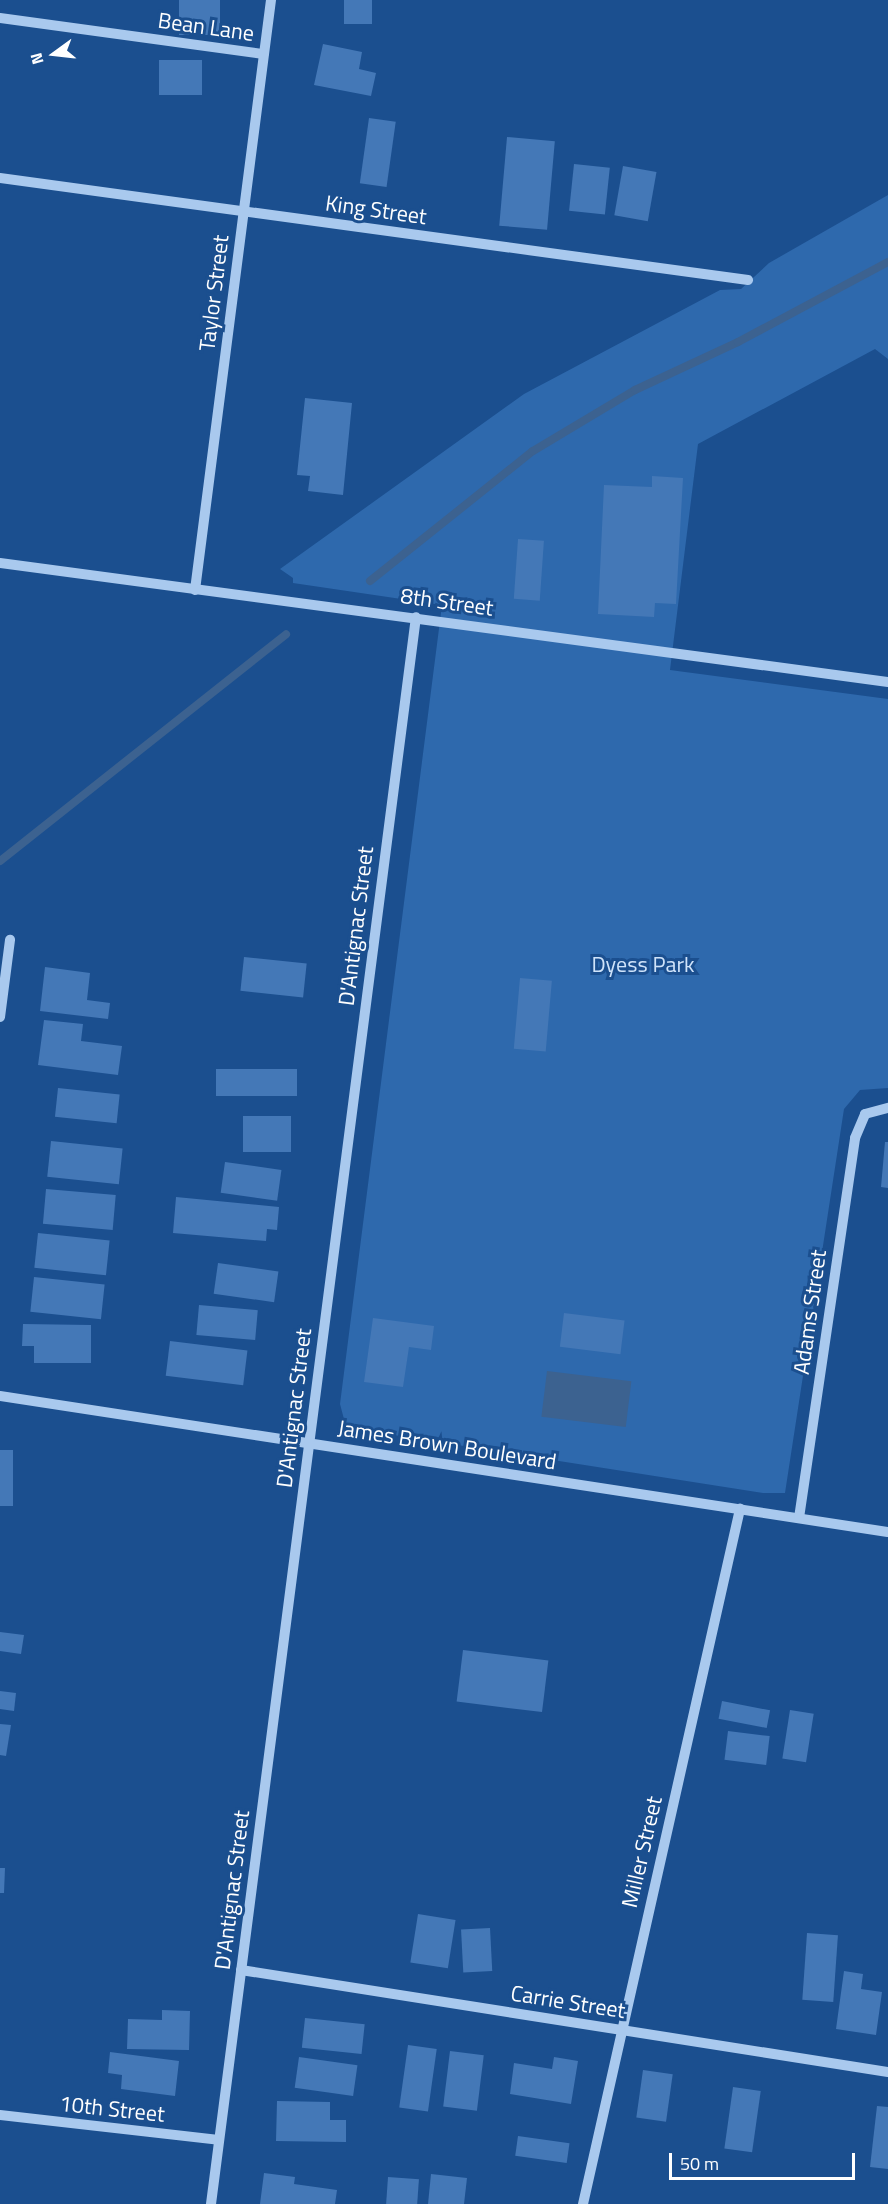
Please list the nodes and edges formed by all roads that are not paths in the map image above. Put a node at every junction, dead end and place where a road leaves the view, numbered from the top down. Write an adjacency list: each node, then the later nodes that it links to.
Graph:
1 (271, 0): 3 (street, Taylor Street)
2 (0, 18): 3 (street, Bean Lane)
3 (264, 54): 5 (street, Taylor Street)
4 (0, 178): 5 (street, King Street)
5 (244, 212): 6 (street, King Street); 8 (street, Taylor Street)
6 (748, 280)
7 (0, 563): 8 (street, 8th Street)
8 (195, 590): 9 (street, 8th Street)
9 (416, 617): 10 (street, 8th Street); 15 (street, D'Antignac Street)
10 (888, 682)
11 (10, 940): 12 (street)
12 (0, 1017)
13 (888, 1108): 17 (street, Adams Street)
14 (0, 1396): 15 (street, James Brown Boulevard)
15 (309, 1443): 16 (street, James Brown Boulevard); 19 (street, D'Antignac Street)
16 (740, 1509): 17 (street, James Brown Boulevard); 20 (street, Miller Street)
17 (799, 1518): 18 (street, James Brown Boulevard)
18 (888, 1532)
19 (241, 1970): 20 (street, Carrie Street); 23 (street, D'Antignac Street)
20 (620, 2030): 21 (street, Carrie Street); 25 (street, Miller Street)
21 (888, 2072)
22 (0, 2115): 23 (street, 10th Street)
23 (219, 2140): 24 (street, D'Antignac Street)
24 (211, 2204)
25 (583, 2204)

